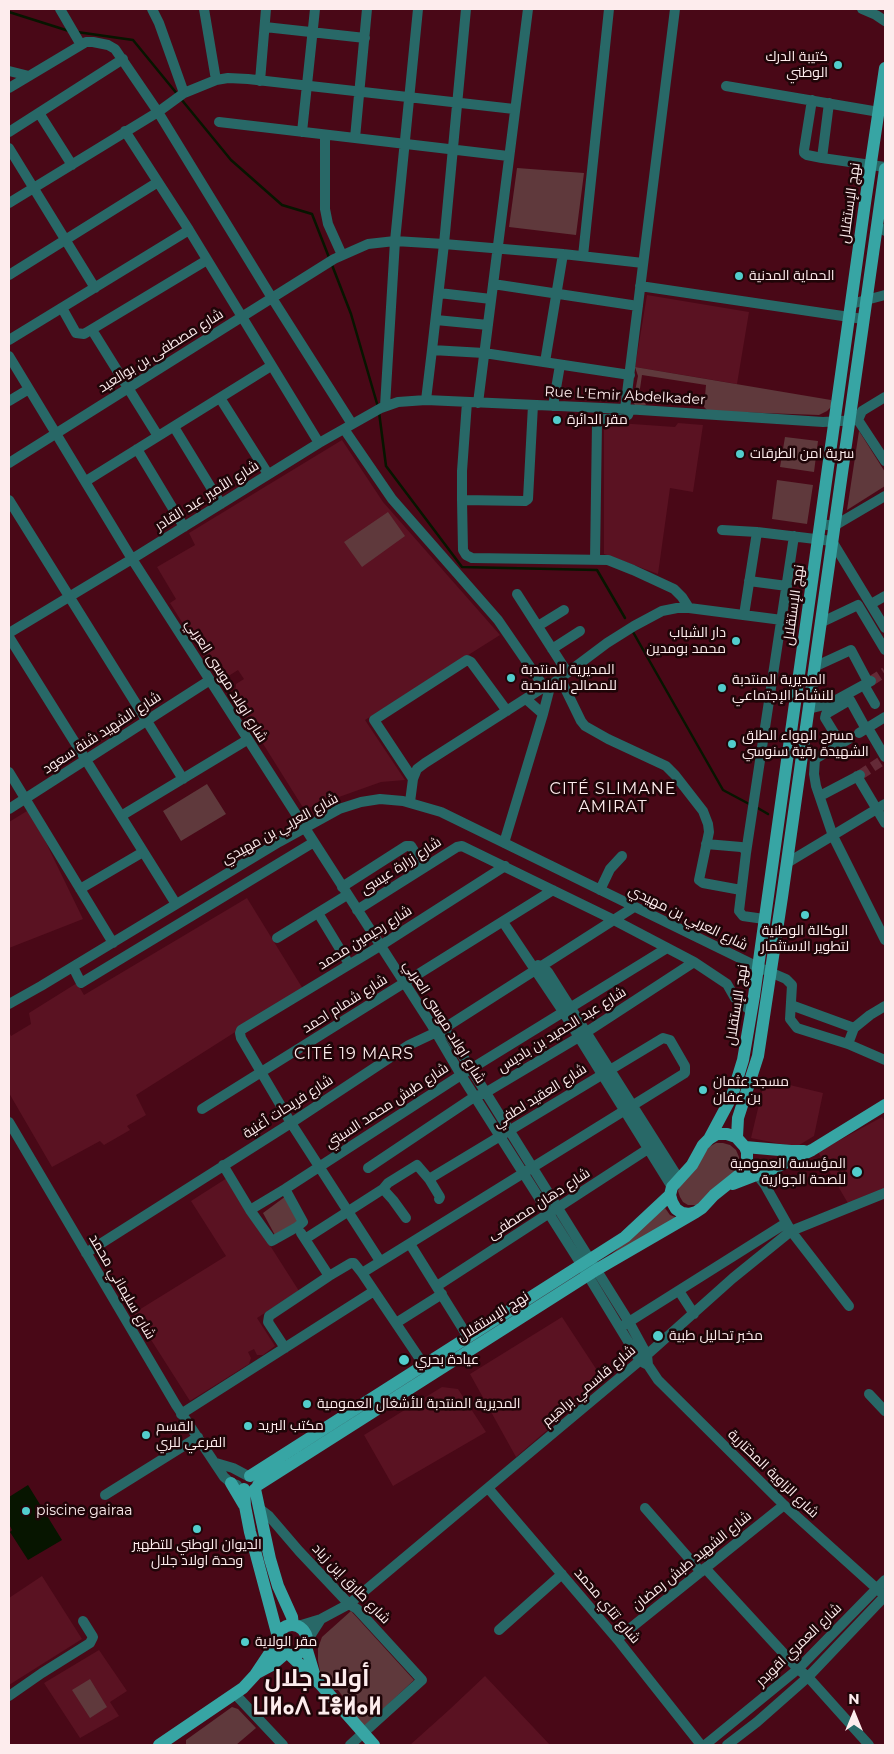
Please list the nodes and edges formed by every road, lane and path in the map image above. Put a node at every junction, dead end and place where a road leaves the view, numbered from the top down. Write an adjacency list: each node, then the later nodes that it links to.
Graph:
1 (60, 9): 17 (street)
2 (152, 9): 28 (street)
3 (204, 9): 22 (street)
4 (266, 9): 14 (street)
5 (315, 9): 15 (street)
6 (367, 9): 16 (street)
7 (418, 9): 29 (street)
8 (466, 9): 31 (street)
9 (528, 9): 33 (street)
10 (609, 9): 61 (street)
11 (675, 9): 63 (street)
12 (862, 9): 13 (street)
13 (885, 21)
14 (265, 27): 15 (street); 23 (street)
15 (312, 34): 16 (street); 24 (street)
16 (365, 38): 27 (street)
17 (81, 45): 18 (street); 21 (street)
18 (123, 59): 34 (street); 35 (street)
19 (885, 68): 36 (main road, نهج الإستقلال)
20 (9, 71): 21 (street)
21 (29, 76): 26 (street)
22 (216, 80): 23 (street); 28 (street)
23 (260, 80): 24 (street)
24 (307, 86): 27 (street); 40 (street)
25 (726, 86): 30 (street)
26 (9, 88)
27 (360, 92): 29 (street); 42 (street)
28 (184, 93): 35 (street)
29 (410, 98): 31 (street); 43 (street)
30 (812, 100): 32 (street); 47 (street)
31 (457, 103): 33 (street); 45 (street)
32 (829, 103): 36 (street); 47 (street)
33 (514, 110): 46 (street)
34 (39, 112): 38 (street); 48 (street)
35 (158, 112): 39 (street); 71 (street)
36 (878, 112): 49 (main road, نهج الإستقلال)
37 (219, 122): 40 (street)
38 (9, 131)
39 (125, 132): 48 (street); 51 (street)
40 (302, 132): 41 (street)
41 (325, 135): 42 (street); 60 (street)
42 (355, 138): 43 (street)
43 (403, 144): 45 (street); 56 (street)
44 (9, 148): 52 (street)
45 (452, 149): 46 (street); 57 (street)
46 (508, 156): 58 (street)
47 (822, 158): 49 (street)
48 (72, 164): 52 (street)
49 (870, 165): 50 (street); 74 (main road, نهج الإستقلال)
50 (885, 168): 73 (main road, نهج الإستقلال)
51 (158, 182): 54 (street); 55 (street)
52 (34, 189): 53 (street); 55 (street)
53 (9, 203)
54 (189, 230): 62 (street); 67 (street)
55 (66, 240): 64 (street); 67 (street)
56 (395, 241): 57 (street, شارع مصطفى بن بوالعيد); 60 (street, شارع مصطفى بن بوالعيد); 101 (street)
57 (444, 244): 58 (street, شارع مصطفى بن بوالعيد); 68 (street)
58 (497, 249): 59 (street, شارع مصطفى بن بوالعيد); 65 (street)
59 (563, 254): 61 (street, شارع مصطفى بن بوالعيد); 69 (street)
60 (342, 255): 71 (street, شارع مصطفى بن بوالعيد)
61 (583, 256): 63 (street, شارع مصطفى بن بوالعيد)
62 (207, 260): 77 (street); 82 (street)
63 (643, 263): 66 (street)
64 (9, 275)
65 (493, 284): 69 (street); 72 (street)
66 (640, 286): 75 (street); 78 (street)
67 (95, 288): 76 (street)
68 (438, 293): 72 (street); 80 (street)
69 (556, 293): 75 (street); 87 (street)
70 (885, 295): 73 (street)
71 (272, 298): 77 (street, شارع مصطفى بن بوالعيد); 106 (street)
72 (491, 298): 81 (street)
73 (866, 301): 74 (street); 79 (main road, نهج الإستقلال)
74 (851, 304): 78 (main road, نهج الإستقلال)
75 (638, 306): 90 (street)
76 (62, 308): 82 (street); 83 (street)
77 (241, 317): 89 (street); 91 (street, شارع مصطفى بن بوالعيد)
78 (849, 318): 79 (street); 104 (main road, نهج الإستقلال)
79 (863, 319): 103 (main road, نهج الإستقلال)
80 (436, 320): 81 (street); 84 (street)
81 (488, 325): 85 (street)
82 (92, 330): 91 (street)
83 (9, 340)
84 (432, 350): 85 (street); 95 (street)
85 (484, 353): 87 (street); 98 (street)
86 (9, 356): 92 (street, شارع اولاد موسى العربي)
87 (545, 362): 88 (street)
88 (560, 364): 90 (street); 100 (street)
89 (271, 366): 94 (street); 109 (street)
90 (630, 375): 102 (street)
91 (128, 387): 107 (street, شارع مصطفى بن بوالعيد); 108 (street)
92 (29, 389): 96 (street); 107 (street, شارع اولاد موسى العربي)
93 (885, 397): 103 (street)
94 (220, 398): 105 (street); 113 (street)
95 (426, 400): 97 (street, Rue L'Emir Abdelkader); 101 (street, شارع الأمير عبد القادر)
96 (9, 401)
97 (467, 402): 98 (street, Rue L'Emir Abdelkader); 117 (street)
98 (478, 403): 99 (street, Rue L'Emir Abdelkader)
99 (533, 405): 100 (street, Rue L'Emir Abdelkader); 117 (street)
100 (553, 406): 102 (street, Rue L'Emir Abdelkader)
101 (380, 408): 106 (street, شارع الأمير عبد القادر)
102 (627, 409): 104 (street, Rue L'Emir Abdelkader); 128 (street)
103 (854, 421): 104 (street); 111 (street); 120 (main road, نهج الإستقلال)
104 (829, 422): 119 (main road, نهج الإستقلال)
105 (174, 426): 108 (street); 118 (street)
106 (348, 427): 109 (street, شارع الأمير عبد القادر); 150 (street)
107 (56, 433): 112 (street, شارع مصطفى بن بوالعيد); 114 (street, شارع اولاد موسى العربي)
108 (158, 436): 110 (street)
109 (319, 443): 113 (street, شارع الأمير عبد القادر)
110 (137, 450): 114 (street); 121 (street)
111 (885, 461)
112 (9, 463)
113 (268, 474): 118 (street, شارع الأمير عبد القادر)
114 (86, 482): 127 (street, شارع اولاد موسى العربي)
115 (885, 496): 120 (street)
116 (9, 500): 132 (street)
117 (462, 500): 128 (street)
118 (221, 504): 121 (street, شارع الأمير عبد القادر)
119 (821, 524): 120 (street); 125 (main road, نهج الإستقلال)
120 (834, 526): 126 (main road, نهج الإستقلال)
121 (184, 527): 127 (street, شارع الأمير عبد القادر)
122 (722, 530): 123 (street)
123 (757, 532): 124 (street); 129 (street)
124 (794, 536): 125 (street); 130 (street)
125 (819, 539): 126 (street); 195 (main road, نهج الإستقلال)
126 (832, 541): 134 (street); 139 (main road, نهج الإستقلال)
127 (132, 559): 132 (street, شارع الأمير عبد القادر); 148 (street, شارع اولاد موسى العربي)
128 (595, 560): 135 (street)
129 (749, 581): 130 (street); 137 (street)
130 (787, 586): 138 (street)
131 (517, 594): 140 (street)
132 (69, 596): 143 (street, شارع الأمير عبد القادر); 157 (street)
133 (885, 596): 134 (street)
134 (871, 604): 141 (street)
135 (689, 608): 137 (street); 147 (street)
136 (564, 610): 140 (street)
137 (744, 616): 138 (street)
138 (782, 620): 178 (street)
139 (820, 623): 145 (street); 146 (main road, نهج الإستقلال)
140 (538, 626): 144 (street)
141 (885, 628)
142 (580, 631): 144 (street)
143 (9, 635): 161 (street)
144 (552, 649): 147 (street)
145 (885, 650)
146 (814, 667): 149 (street); 153 (main road, نهج الإستقلال)
147 (563, 675): 150 (street); 176 (street)
148 (210, 680): 157 (street, شارع الشهيد شنة سعود); 159 (street, شارع اولاد موسى العربي)
149 (867, 684): 151 (street); 153 (street); 156 (street)
150 (546, 687): 152 (street); 155 (street)
151 (854, 698)
152 (526, 699): 154 (street); 155 (street)
153 (817, 710): 181 (main road, نهج الإستقلال)
154 (507, 711): 164 (street); 164 (street)
155 (543, 714): 175 (street)
156 (885, 717): 158 (street)
157 (146, 721): 161 (street, شارع الشهيد شنة سعود); 163 (street)
158 (864, 730): 160 (street); 165 (street)
159 (247, 740): 163 (street); 172 (street, شارع اولاد موسى العربي)
160 (883, 759)
161 (85, 760): 166 (street, شارع الشهيد شنة سعود); 170 (street)
162 (9, 772): 166 (street)
163 (182, 779): 170 (street)
164 (413, 779): 167 (street)
165 (820, 796): 168 (street); 173 (street)
166 (25, 798): 169 (street, شارع الشهيد شنة سعود); 185 (street)
167 (410, 802): 172 (street, شارع العربي بن مهيدي); 175 (street, شارع العربي بن مهيدي)
168 (881, 807): 171 (street); 173 (street)
169 (9, 809)
170 (121, 816): 177 (street)
171 (885, 823)
172 (304, 828): 174 (street, شارع اولاد موسى العربي); 180 (street, شارع العربي بن مهيدي)
173 (834, 836): 181 (street); 200 (street)
174 (314, 842): 184 (street); 189 (street, شارع اولاد موسى العربي)
175 (504, 843): 187 (street, شارع العربي بن مهيدي)
176 (706, 844): 178 (street); 188 (street)
177 (143, 852): 185 (street); 190 (street)
178 (746, 853): 188 (street)
179 (622, 856): 187 (street)
180 (244, 863): 184 (street); 190 (street, شارع العربي بن مهيدي)
181 (787, 863): 208 (main road, نهج الإستقلال)
182 (505, 866): 183 (street, شارع زرارة عيسى); 186 (street); 202 (street, شارع رحيمين محمد)
183 (424, 867): 189 (street); 192 (street, شارع زرارة عيسى)
184 (252, 879): 198 (street)
185 (80, 888): 201 (street)
186 (553, 890): 196 (street); 197 (street, شارع شمام احمد)
187 (600, 890): 191 (street, شارع العربي بن مهيدي)
188 (741, 890): 195 (street)
189 (345, 891): 192 (street, شارع اولاد موسى العربي); 193 (street)
190 (176, 904): 194 (street, شارع العربي بن مهيدي)
191 (634, 907): 196 (street, شارع فريحات ٱغنية); 208 (street, شارع العربي بن مهيدي)
192 (357, 910): 202 (street, شارع اولاد موسى العربي)
193 (318, 913): 199 (street); 205 (street)
194 (158, 916): 198 (street); 201 (street, شارع العربي بن مهيدي)
195 (764, 919): 208 (main road, نهج الإستقلال)
196 (614, 920): 203 (street); 207 (street, شارع فريحات ٱغنية)
197 (503, 922): 207 (street); 209 (street, شارع شمام احمد)
198 (166, 931): 206 (street)
199 (277, 938)
200 (885, 940)
201 (113, 943): 206 (street, شارع العربي بن مهيدي)
202 (380, 946): 205 (street, شارع رحيمين محمد); 209 (street, شارع اولاد موسى العربي)
203 (667, 948): 204 (street); 213 (street, شارع طبش محمد السبتي)
204 (694, 962): 214 (street); 217 (street, شارع عبد الحميد بن باديس)
205 (349, 964): 221 (street, شارع رحيمين محمد)
206 (73, 967): 210 (street, شارع العربي بن مهيدي)
207 (536, 967): 213 (street); 216 (street, شارع فريحات ٱغنية)
208 (764, 970): 211 (street, شارع العربي بن مهيدي); 214 (main road, نهج الإستقلال); 234 (main road, نهج الإستقلال)
209 (404, 984): 216 (street, شارع اولاد موسى العربي); 221 (street, شارع شمام احمد)
210 (9, 1004)
211 (791, 1005): 215 (street); 218 (street)
212 (885, 1006): 215 (street)
213 (568, 1010): 217 (street); 220 (street, شارع طبش محمد السبتي)
214 (752, 1011): 233 (main road, نهج الإستقلال)
215 (854, 1028): 218 (street)
216 (439, 1030): 220 (street, شارع اولاد موسى العربي); 223 (street, شارع اولاد موسى العربي); 230 (street, شارع فريحات ٱغنية)
217 (583, 1034): 222 (street); 224 (street, شارع عبد الحميد بن باديس)
218 (848, 1044): 219 (street)
219 (885, 1060)
220 (471, 1069): 223 (street, شارع طبش محمد السبتي); 224 (street, شارع اولاد موسى العربي)
221 (262, 1072): 228 (street, شارع شمام احمد); 230 (street)
222 (606, 1072): 227 (street); 227 (street, شارع العقيد لطفي); 231 (street, شارع العقيد لطفي)
223 (460, 1076): 225 (street, شارع اولاد موسى العربي); 239 (street, شارع طبش محمد السبتي)
224 (485, 1093): 225 (street, شارع عبد الحميد بن باديس); 231 (street, شارع اولاد موسى العربي)
225 (474, 1097): 232 (street, شارع اولاد موسى العربي); 241 (street, شارع عبد الحميد بن باديس)
226 (885, 1105): 236 (main road)
227 (628, 1108): 235 (street); 240 (street)
228 (202, 1109)
229 (9, 1122): 262 (street, شارع سليماني محمد)
230 (291, 1123): 238 (street, شارع فريحات ٱغنية); 239 (street)
231 (508, 1131): 232 (street, شارع العقيد لطفي); 240 (street, شارع اولاد موسى العربي)
232 (499, 1137): 243 (street, شارع اولاد موسى العربي); 245 (street, شارع العقيد لطفي)
233 (709, 1139): 234 (main road); 246 (main road, نهج الإستقلال)
234 (741, 1142): 236 (main road); 237 (main road, نهج الإستقلال)
235 (653, 1146): 246 (street); 254 (street, شارع دهان مصطفى)
236 (812, 1150): 242 (main road)
237 (747, 1162): 244 (street); 247 (main road, نهج الإستقلال)
238 (223, 1165): 253 (street); 262 (street, شارع فريحات ٱغنية)
239 (320, 1166): 248 (street, شارع طبش محمد السبتي); 255 (street)
240 (532, 1167): 243 (street); 254 (street, شارع اولاد موسى العربي)
241 (368, 1168)
242 (772, 1169): 244 (main road); 250 (street)
243 (522, 1173): 254 (street, شارع اولاد موسى العربي); 261 (street)
244 (753, 1176): 247 (main road); 250 (street)
245 (428, 1179): 249 (street); 252 (street)
246 (674, 1187): 256 (main road); 264 (main road, نهج الإستقلال)
247 (724, 1187): 256 (main road, نهج الإستقلال)
248 (285, 1189): 253 (street, شارع طبش محمد السبتي); 258 (street)
249 (383, 1189): 255 (street); 257 (street)
250 (768, 1192): 259 (street)
251 (885, 1193): 259 (street, شارع قاسمي براهيم)
252 (439, 1199)
253 (250, 1210): 258 (street)
254 (553, 1211): 264 (street, شارع اولاد موسى العربي); 267 (street, شارع دهان مصطفى)
255 (349, 1212): 260 (street); 263 (street)
256 (696, 1212): 264 (main road, نهج الإستقلال)
257 (406, 1218)
258 (298, 1227): 260 (street)
259 (789, 1227): 269 (street); 270 (street); 271 (street, شارع قاسمي براهيم)
260 (305, 1239): 266 (street)
261 (410, 1244): 263 (street); 267 (street)
262 (86, 1253): 280 (street, شارع سليماني محمد)
263 (380, 1261): 265 (street)
264 (589, 1267): 273 (street, شارع اولاد موسى العربي); 274 (main road, نهج الإستقلال); 277 (main road, نهج الإستقلال)
265 (362, 1273): 266 (street); 268 (street)
266 (329, 1276): 275 (street)
267 (440, 1290): 272 (street, شارع دهان مصطفى); 274 (street)
268 (374, 1291): 272 (street); 275 (street)
269 (679, 1291): 271 (street); 273 (street)
270 (849, 1306)
271 (694, 1314): 276 (street, شارع قاسمي براهيم)
272 (396, 1323): 277 (street)
273 (625, 1325): 276 (street, شارع اولاد موسى العربي)
274 (468, 1337): 277 (main road, نهج الإستقلال)
275 (284, 1348): 280 (street)
276 (645, 1361): 285 (street, شارع قاسمي براهيم); 287 (street, شارع الزاوية المختارية)
277 (427, 1369): 283 (main road, نهج الإستقلال); 284 (main road, نهج الإستقلال)
278 (869, 1394): 279 (street)
279 (885, 1412)
280 (181, 1414): 281 (street, شارع سليماني محمد)
281 (198, 1437): 282 (street, شارع سليماني محمد); 286 (street)
282 (216, 1463): 284 (street); 284 (street, شارع سليماني محمد)
283 (279, 1470): 284 (main road, نهج الإستقلال); 289 (main road)
284 (247, 1483): 289 (main road); 300 (main road)
285 (488, 1488): 291 (street, شارع تتاي محمد); 295 (street, شارع قاسمي براهيم)
286 (105, 1495)
287 (784, 1505): 290 (street, شارع الشهيد طبش رمضان); 293 (street, شارع الزاوية المختارية)
288 (645, 1508): 290 (street)
289 (260, 1509): 295 (street, شارع طارق إبن زياد); 298 (main road)
290 (703, 1570): 301 (street, شارع الشهيد طبش رمضان); 304 (street)
291 (562, 1574): 299 (street); 301 (street, شارع تتاي محمد)
292 (885, 1580): 293 (street, شارع العمري اقويدر)
293 (877, 1588): 294 (street, شارع الزاوية المختارية); 304 (street, شارع العمري اقويدر)
294 (885, 1596): 306 (street, شارع العمري اقويدر)
295 (349, 1604): 296 (street, شارع قاسمي براهيم); 310 (street, شارع طارق إبن زياد)
296 (321, 1619): 298 (street, شارع قاسمي براهيم); 302 (street)
297 (83, 1621): 309 (street)
298 (295, 1626): 300 (main road); 302 (main road)
299 (499, 1630)
300 (277, 1635): 303 (main road); 305 (main road)
301 (617, 1639): 315 (street, شارع تتاي محمد)
302 (306, 1644): 303 (main road); 307 (main road)
303 (288, 1654): 305 (main road); 307 (main road)
304 (798, 1669): 306 (street); 316 (street, شارع العمري اقويدر)
305 (255, 1675): 308 (main road)
306 (808, 1677): 317 (street, شارع العمري اقويدر); 318 (street)
307 (316, 1680): 310 (main road)
308 (235, 1694): 311 (main road); 312 (street)
309 (9, 1696)
310 (363, 1733): 313 (street); 314 (main road)
311 (164, 1744)
312 (283, 1745)
313 (350, 1745)
314 (374, 1745)
315 (701, 1745)
316 (705, 1745)
317 (727, 1745)
318 (869, 1745)

